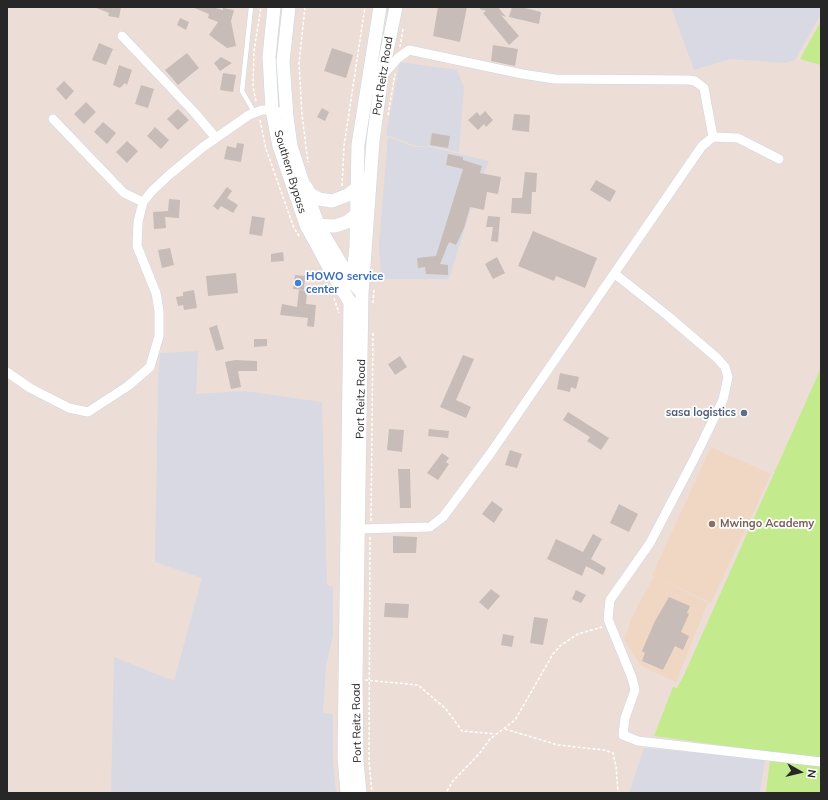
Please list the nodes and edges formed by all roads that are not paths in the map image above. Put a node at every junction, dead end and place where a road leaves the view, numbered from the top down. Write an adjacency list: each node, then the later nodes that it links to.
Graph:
1 (251, 7): 9 (lane)
2 (274, 7): 8 (main road, Southern Bypass)
3 (289, 7): 10 (main road, Southern Bypass)
4 (380, 7): 16 (main road, Port Reitz Road)
5 (396, 7): 7 (main road, Port Reitz Road)
6 (122, 36): 13 (street)
7 (382, 75): 12 (street); 23 (main road, Port Reitz Road)
8 (272, 110): 9 (street); 10 (street); 19 (main road, Southern Bypass)
9 (256, 112): 13 (street)
10 (287, 118): 15 (main road, Southern Bypass)
11 (53, 119): 17 (street)
12 (713, 137): 14 (street); 21 (street)
13 (216, 138): 17 (street)
14 (780, 159)
15 (302, 180): 16 (main road); 20 (main road, Southern Bypass)
16 (357, 188): 18 (main road, Port Reitz Road)
17 (143, 202): 25 (street)
18 (356, 215): 20 (main road); 22 (main road, Port Reitz Road)
19 (306, 225): 20 (main road); 24 (main road, Southern Bypass)
20 (319, 227): 22 (main road, Southern Bypass)
21 (615, 274): 26 (street); 27 (street)
22 (352, 282): 23 (main road, Southern Bypass); 24 (street, Port Reitz Road)
23 (362, 293): 26 (main road, Port Reitz Road)
24 (350, 302): 28 (main road)
25 (7, 372)
26 (364, 528): 29 (main road, Port Reitz Road)
27 (821, 762)
28 (347, 793)
29 (360, 793)

